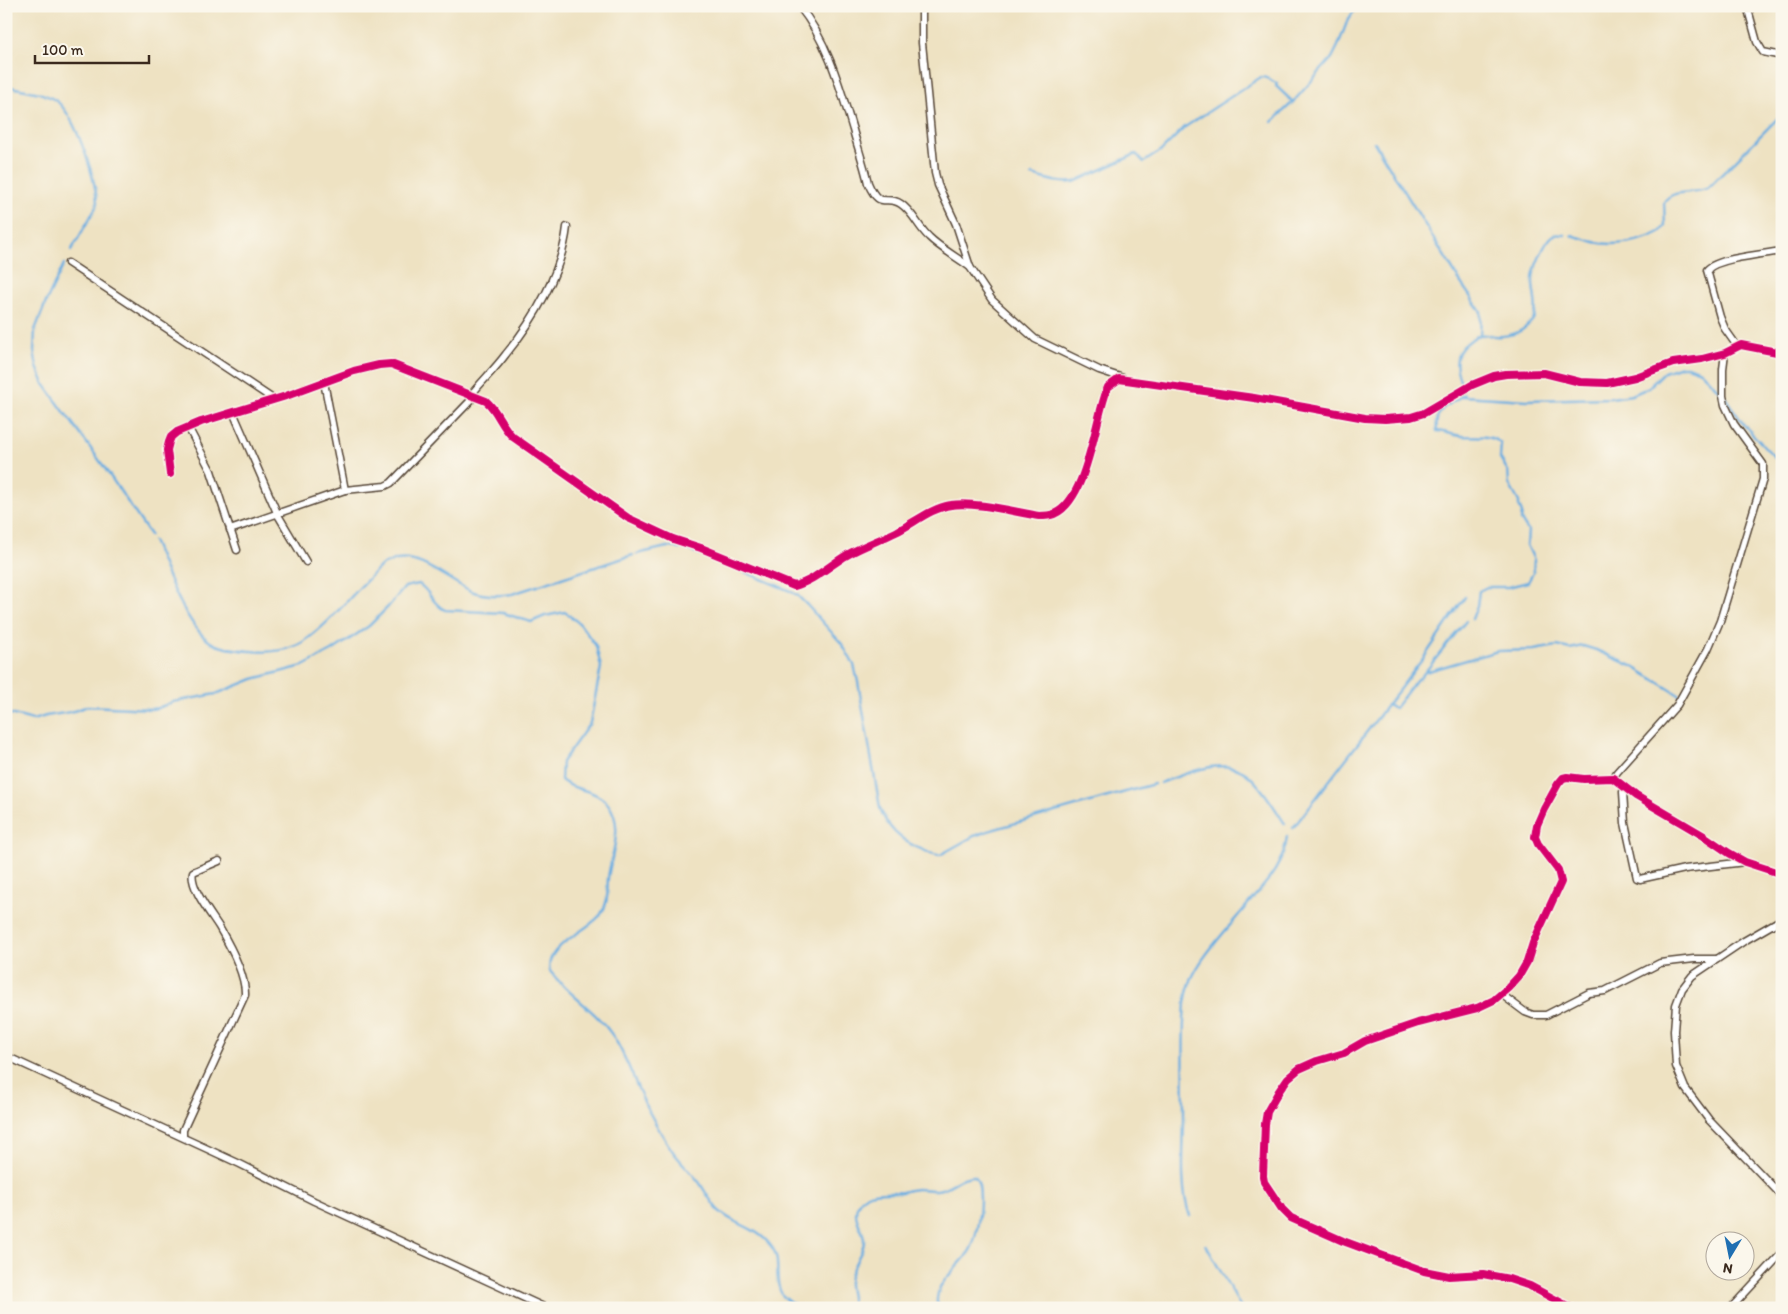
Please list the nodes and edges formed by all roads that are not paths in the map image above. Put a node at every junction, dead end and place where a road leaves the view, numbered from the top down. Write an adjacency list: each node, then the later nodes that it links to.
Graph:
1 (799, 6): 8 (street)
2 (922, 6): 8 (street)
3 (1747, 6): 4 (street)
4 (1782, 56)
5 (568, 227): 14 (street)
6 (1782, 251): 9 (street)
7 (68, 263): 15 (street)
8 (970, 267): 12 (street)
9 (1737, 346): 10 (street); 11 (street)
10 (1726, 353): 12 (street); 24 (street)
11 (1782, 353)
12 (1124, 379): 14 (street)
13 (324, 382): 14 (street); 15 (street); 19 (street)
14 (473, 396): 19 (street)
15 (272, 399): 16 (street)
16 (233, 412): 17 (street); 20 (street)
17 (188, 426): 18 (street); 21 (street)
18 (170, 474)
19 (345, 490): 20 (street)
20 (278, 514): 21 (street); 23 (street)
21 (230, 530): 22 (street)
22 (237, 550)
23 (306, 562)
24 (1613, 778): 25 (street); 31 (street)
25 (1625, 788): 27 (street); 27 (street)
26 (219, 861): 33 (street)
27 (1745, 862): 28 (street)
28 (1782, 874)
29 (1782, 919): 30 (street)
30 (1718, 959): 31 (street); 34 (street)
31 (1501, 994): 37 (street)
32 (6, 1056): 33 (street)
33 (183, 1137): 36 (street)
34 (1782, 1196)
35 (1782, 1254): 38 (street)
36 (546, 1308)
37 (1572, 1308)
38 (1731, 1308)

